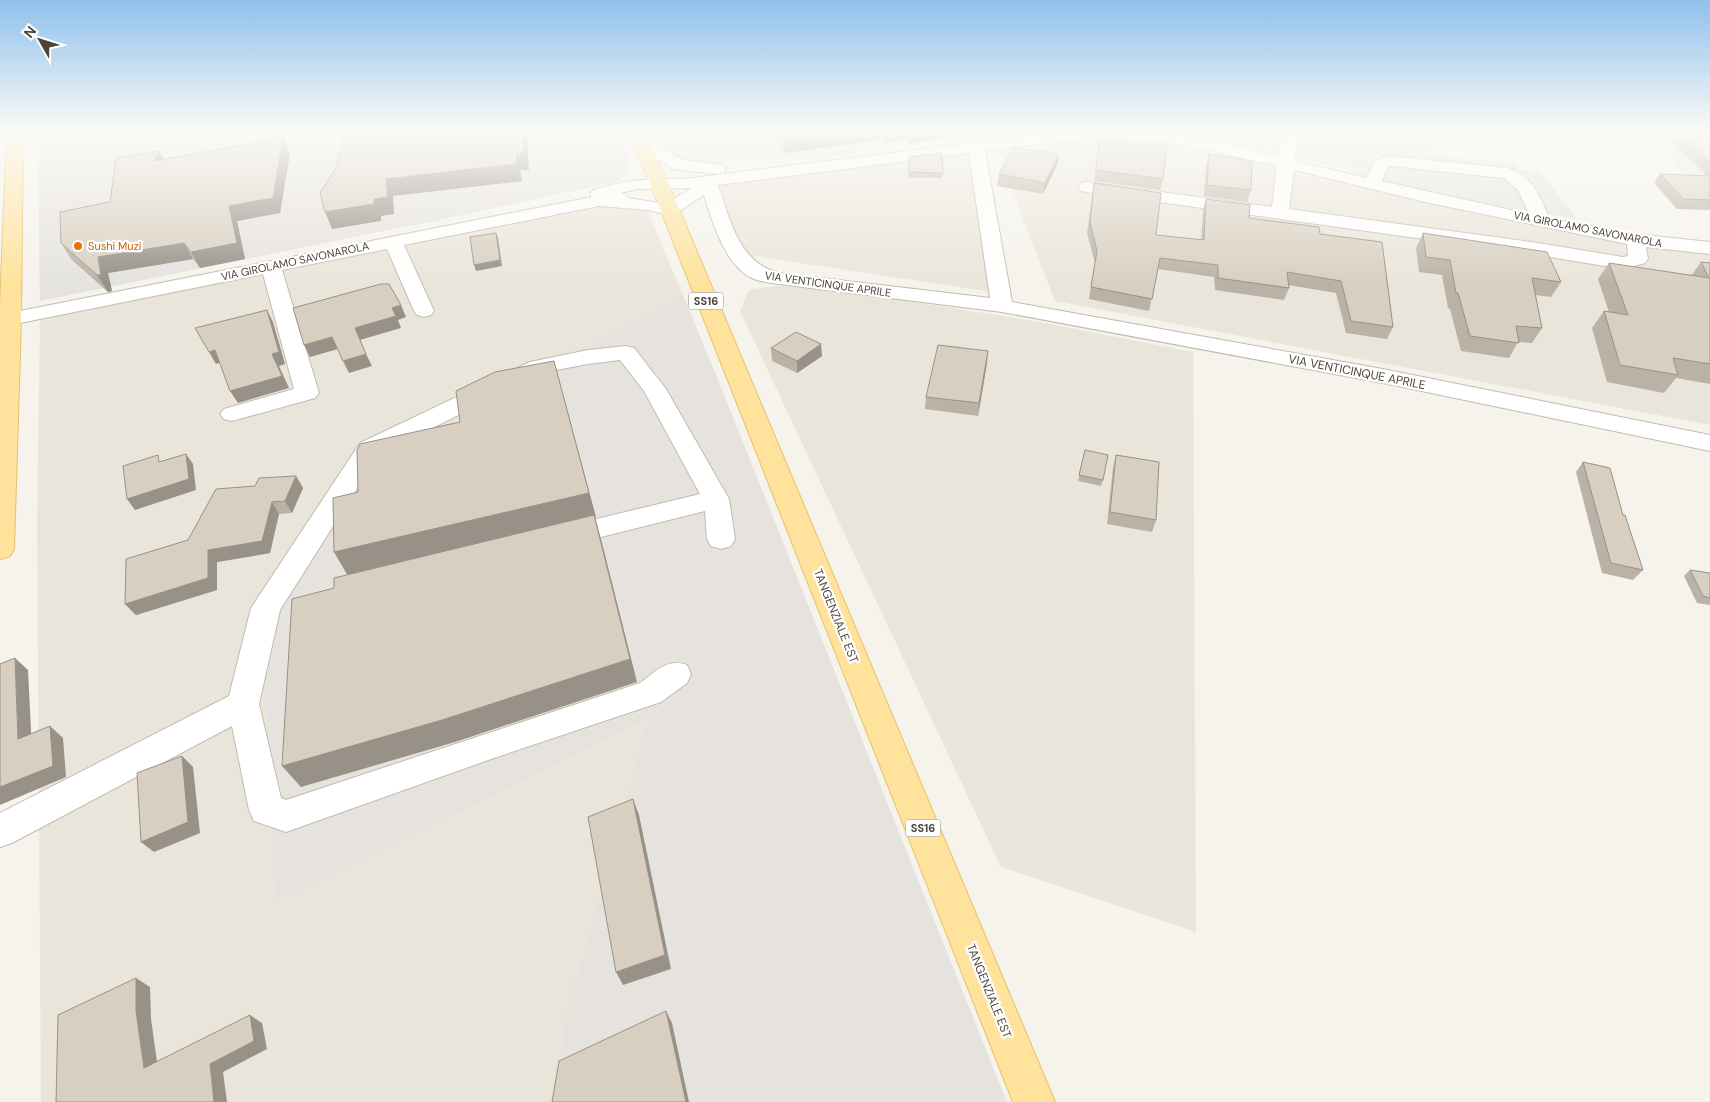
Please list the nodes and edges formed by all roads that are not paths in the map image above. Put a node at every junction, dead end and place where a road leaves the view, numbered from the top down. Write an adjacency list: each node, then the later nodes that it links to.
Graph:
1 (12, 181): 26 (main road)
2 (618, 181): 16 (street, VIA GIROLAMO SAVONAROLA)
3 (698, 181): 11 (street, VIA GIROLAMO SAVONAROLA)
4 (714, 181): 17 (street, VIA GIROLAMO SAVONAROLA)
5 (721, 181): 24 (street, VIA VENTICINQUE APRILE)
6 (982, 181): 24 (street)
7 (1283, 181): 18 (street)
8 (1388, 181): 19 (street, VIA GIROLAMO SAVONAROLA)
9 (1420, 181): 12 (street)
10 (1520, 181): 15 (street)
11 (659, 182): 16 (street, VIA GIROLAMO SAVONAROLA); 17 (main road, TANGENZIALE EST / SS16)
12 (1440, 183)
13 (1087, 187): 18 (street)
14 (1504, 192): 15 (street)
15 (1530, 196): 19 (street)
16 (592, 200): 17 (street, VIA GIROLAMO SAVONAROLA); 21 (street, VIA GIROLAMO SAVONAROLA)
17 (669, 210): 38 (main road, TANGENZIALE EST / SS16)
18 (1280, 213): 20 (street)
19 (1542, 222): 20 (street, VIA GIROLAMO SAVONAROLA)
20 (1636, 240): 22 (street, VIA GIROLAMO SAVONAROLA)
21 (393, 241): 23 (street, VIA GIROLAMO SAVONAROLA); 25 (street)
22 (1710, 248)
23 (272, 266): 26 (street, VIA GIROLAMO SAVONAROLA); 27 (street)
24 (1002, 306): 28 (street, VIA VENTICINQUE APRILE)
25 (424, 311)
26 (5, 320): 32 (main road)
27 (232, 414)
28 (1710, 443)
29 (716, 499): 30 (street); 31 (street); 34 (street)
30 (721, 539)
31 (534, 543)
32 (0, 549)
33 (304, 599): 34 (street)
34 (266, 608): 36 (street)
35 (676, 674): 36 (street)
36 (244, 704): 37 (street)
37 (0, 831)
38 (1034, 1102)

